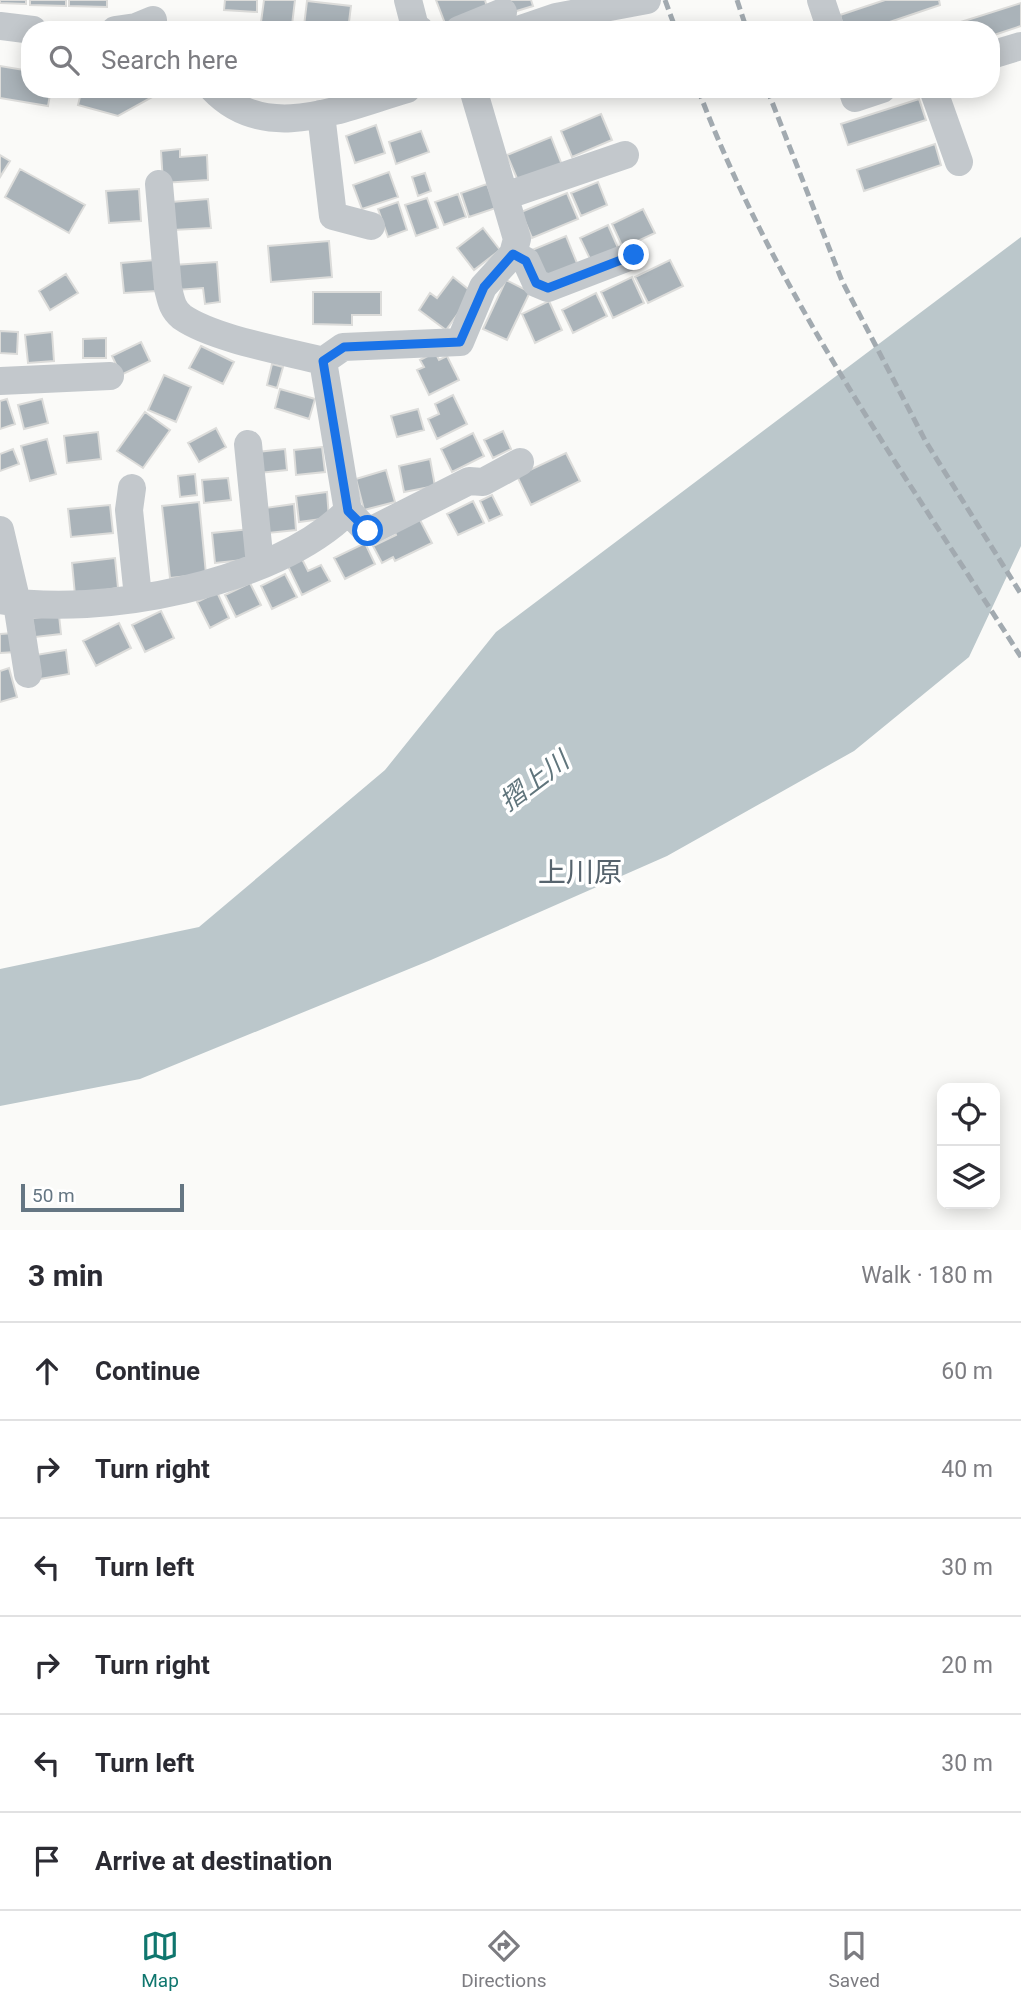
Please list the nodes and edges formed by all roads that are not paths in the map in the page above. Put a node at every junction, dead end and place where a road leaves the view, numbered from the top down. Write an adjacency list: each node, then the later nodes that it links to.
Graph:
1 (408, 0): 5 (street)
2 (647, 0): 4 (street)
3 (821, 0): 6 (street)
4 (507, 18)
5 (413, 21)
6 (828, 21)
7 (0, 26): 8 (street)
8 (21, 29)
9 (1021, 46): 10 (street)
10 (1000, 52)
11 (221, 98): 15 (street)
12 (376, 98): 15 (street)
13 (476, 98): 19 (street)
14 (936, 98): 17 (street)
15 (321, 114): 20 (street)
16 (625, 155): 19 (street)
17 (959, 162)
18 (159, 184): 23 (street)
19 (505, 196): 21 (street)
20 (371, 226)
21 (513, 254): 22 (street); 23 (street)
22 (634, 255)
23 (323, 361): 29 (street)
24 (110, 376): 25 (street)
25 (0, 381)
26 (248, 444): 31 (street)
27 (520, 462): 29 (street)
28 (132, 488): 32 (street)
29 (348, 511): 31 (street)
30 (0, 530): 33 (street)
31 (260, 565): 32 (street)
32 (138, 597): 33 (street)
33 (9, 601): 34 (street)
34 (28, 674)

